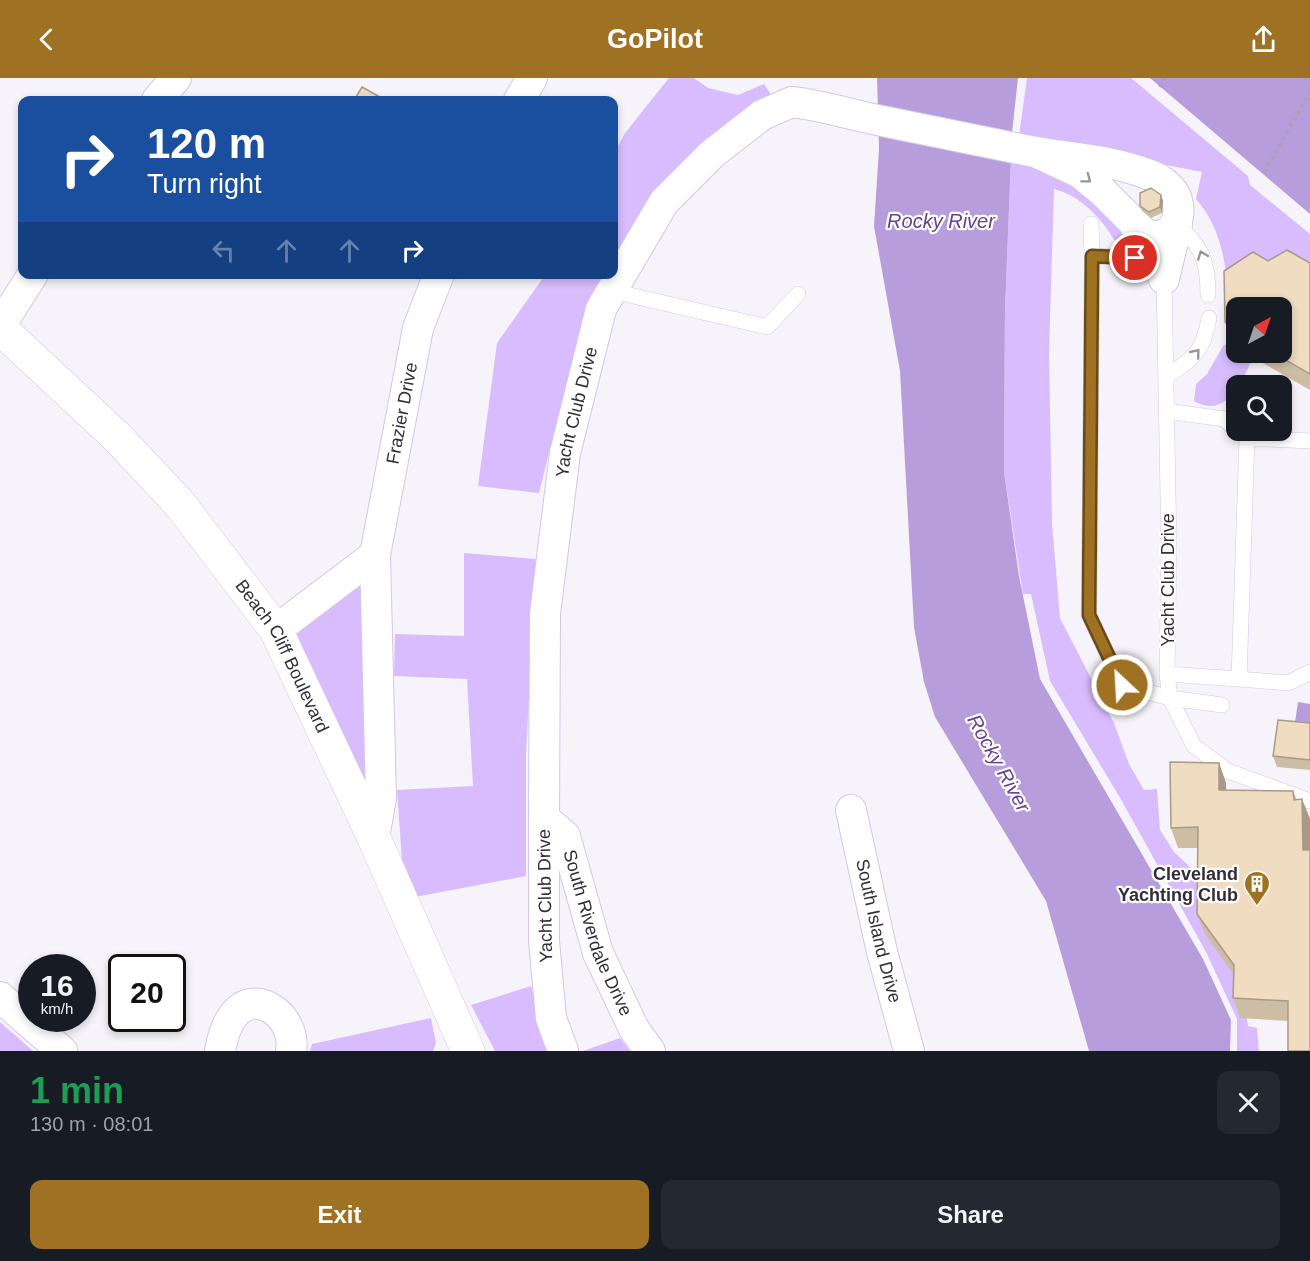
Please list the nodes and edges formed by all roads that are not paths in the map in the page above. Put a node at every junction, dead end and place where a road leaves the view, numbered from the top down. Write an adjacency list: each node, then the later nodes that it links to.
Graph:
1 (176, 78): 3 (street)
2 (532, 78): 4 (street)
3 (160, 96)
4 (521, 96)
5 (1035, 152): 7 (street, Yacht Club Drive); 8 (street, Yacht Club Drive, one-way to 8); 13 (street, Yacht Club Drive)
6 (1091, 224): 9 (lane)
7 (1177, 224): 8 (street, Yacht Club Drive); 10 (street, Yacht Club Drive); 15 (lane, one-way to 7)
8 (1135, 226): 10 (street, Yacht Club Drive)
9 (1092, 256): 10 (lane); 29 (lane)
10 (1160, 269): 18 (lane, Yacht Club Drive)
11 (30, 279): 17 (street)
12 (437, 279): 24 (street, Frazier Drive)
13 (612, 291): 14 (lane); 33 (street, Yacht Club Drive)
14 (798, 294)
15 (1208, 295)
16 (1209, 318): 18 (lane, one-way to 16)
17 (0, 327): 25 (street, Beach Cliff Boulevard)
18 (1166, 377): 19 (lane, Yacht Club Drive)
19 (1167, 411): 20 (lane); 27 (lane, Yacht Club Drive)
20 (1226, 421)
21 (1292, 439): 23 (lane)
22 (1240, 441): 28 (lane)
23 (1310, 441)
24 (375, 555): 25 (street); 34 (street, Frazier Drive)
25 (276, 630): 34 (street, Beach Cliff Boulevard)
26 (1310, 672): 28 (lane)
27 (1167, 674): 28 (lane); 29 (lane, Yacht Club Drive)
28 (1239, 679)
29 (1170, 698): 30 (lane); 31 (lane, Yacht Club Drive)
30 (1222, 705)
31 (1310, 801)
32 (851, 810): 42 (street, South Island Drive)
33 (544, 818): 40 (street, Yacht Club Drive); 41 (street, South Riverdale Drive)
34 (374, 838): 39 (street, Beach Cliff Boulevard)
35 (0, 997): 36 (street)
36 (62, 1051)
37 (220, 1051): 38 (street)
38 (291, 1051)
39 (468, 1051)
40 (563, 1051)
41 (650, 1051)
42 (909, 1051)

